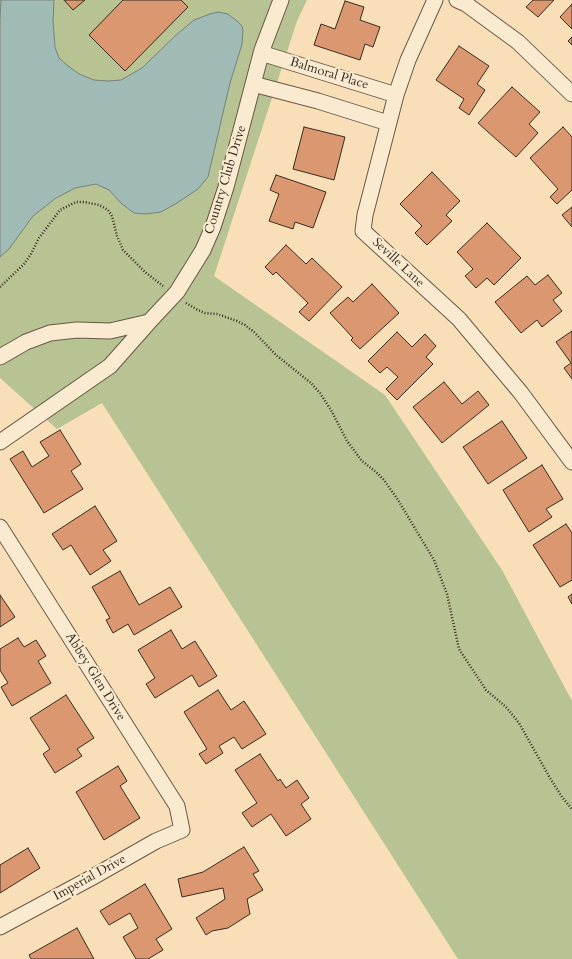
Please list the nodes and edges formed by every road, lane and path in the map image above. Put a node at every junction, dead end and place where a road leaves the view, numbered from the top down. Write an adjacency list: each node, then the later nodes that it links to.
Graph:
1 (281, 0): 4 (street, Country Club Drive)
2 (435, 0): 7 (street, Seville Lane)
3 (457, 0): 6 (street)
4 (261, 53): 5 (street, Country Club Drive); 7 (street, Balmoral Place)
5 (253, 84): 8 (street); 10 (street, Country Club Drive)
6 (572, 94)
7 (396, 95): 8 (street, Seville Lane)
8 (388, 123): 14 (street, Seville Lane)
9 (0, 287): 10 (path)
10 (174, 296): 11 (street, Country Club Drive); 16 (path)
11 (148, 322): 12 (street); 13 (street, Country Club Drive)
12 (0, 357)
13 (0, 442)
14 (572, 462)
15 (0, 527): 17 (street, Abbey Glen Drive)
16 (572, 809)
17 (182, 830): 18 (street, Imperial Drive)
18 (0, 928)

